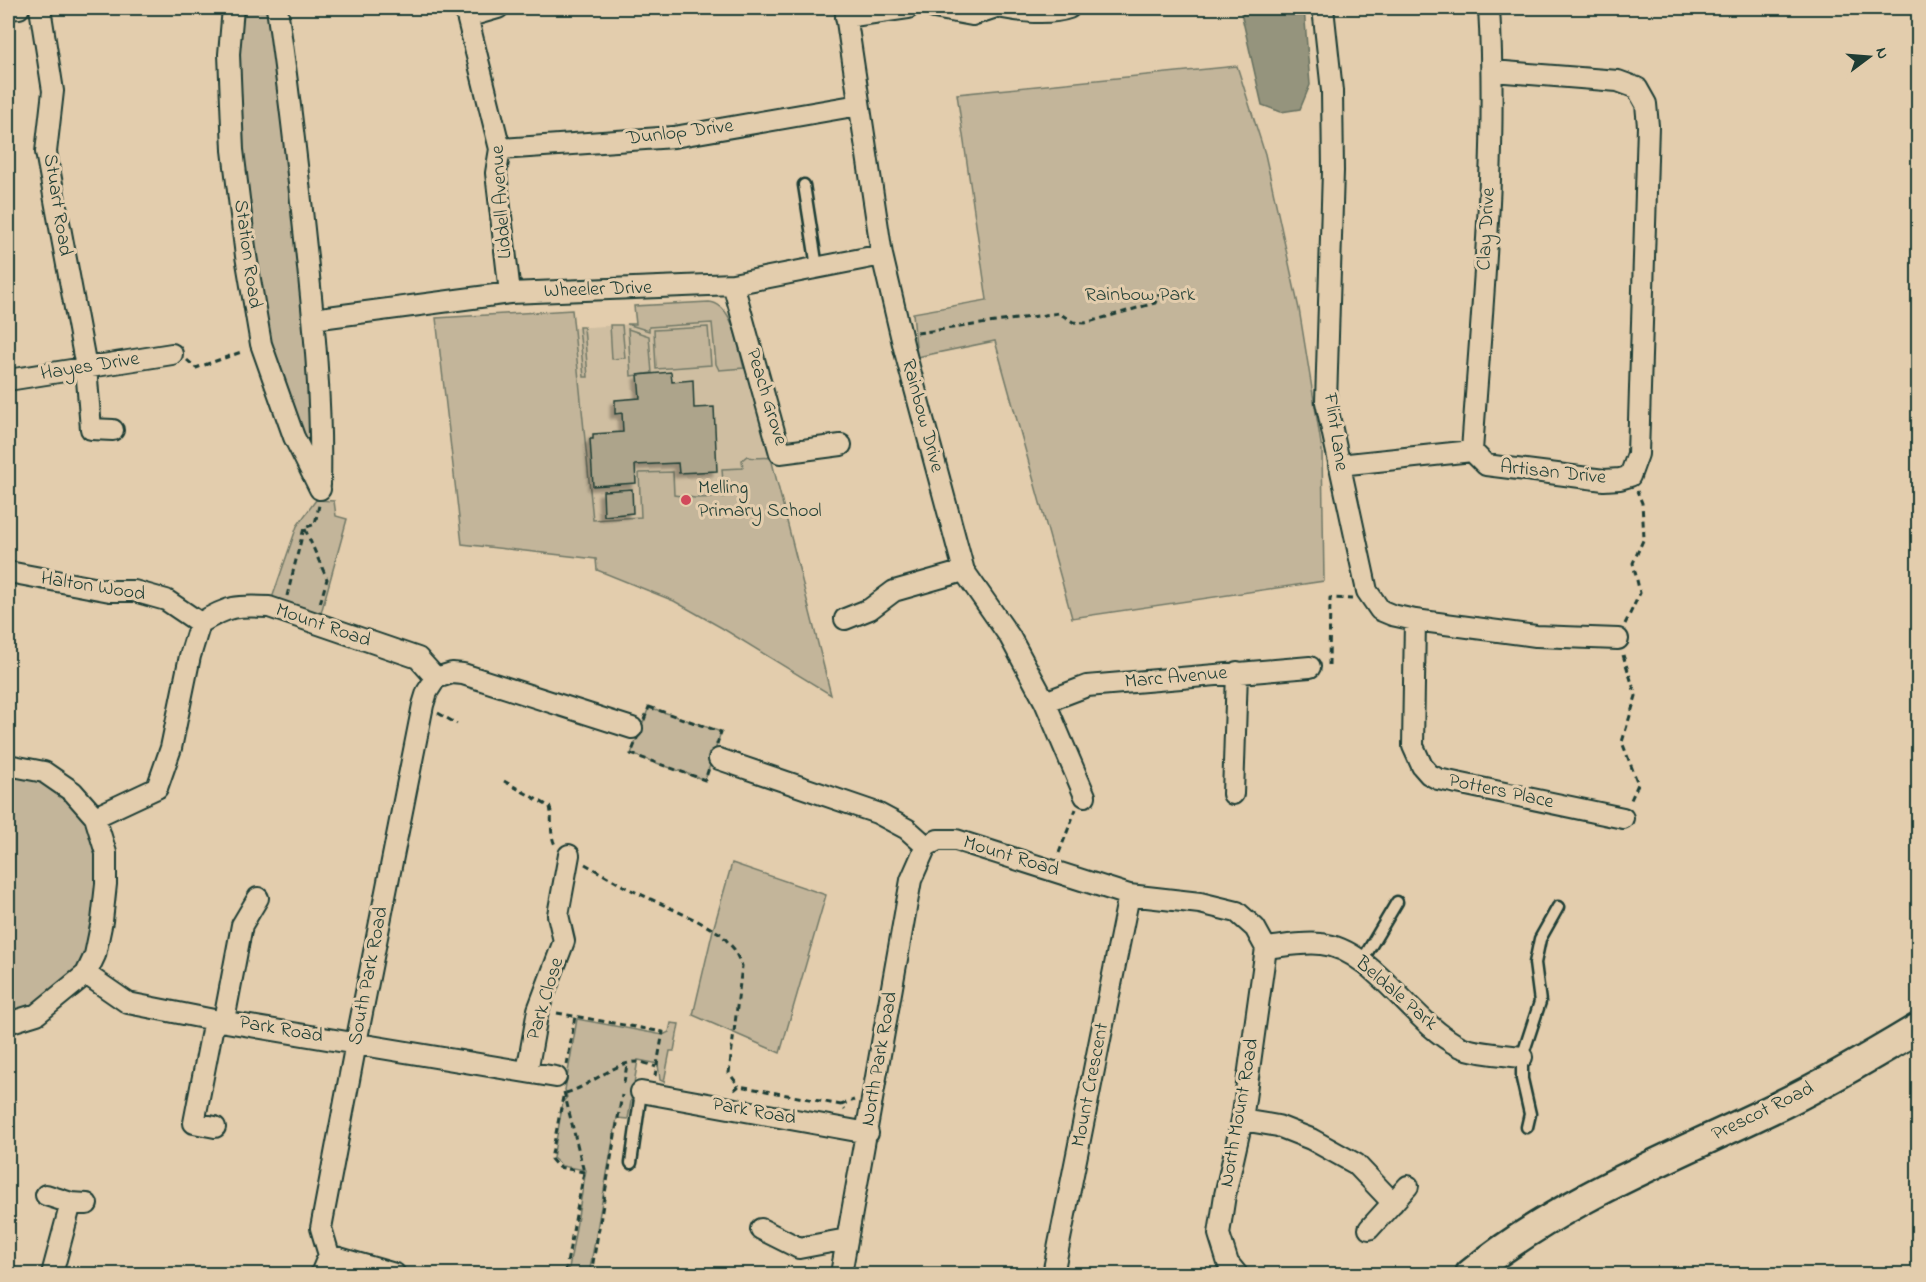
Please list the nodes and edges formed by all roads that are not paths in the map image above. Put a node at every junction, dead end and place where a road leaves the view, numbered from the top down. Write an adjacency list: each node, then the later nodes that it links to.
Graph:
1 (19, 8): 13 (street)
2 (40, 8): 26 (street, Stuart Road)
3 (233, 8): 30 (street, Station Road)
4 (277, 8): 24 (street)
5 (498, 8): 14 (street)
6 (908, 8): 15 (street)
7 (934, 8): 8 (street)
8 (993, 8)
9 (1003, 8): 10 (street)
10 (1069, 8)
11 (1323, 8): 33 (street, Flint Lane)
12 (1490, 8): 16 (street, Clay Drive)
13 (8, 9)
14 (466, 12): 18 (street, Liddell Avenue)
15 (845, 12): 17 (street, Rainbow Drive)
16 (1493, 71): 32 (street, Clay Drive); 32 (street, Artisan Drive)
17 (859, 105): 18 (street, Dunlop Drive); 20 (street, Rainbow Drive)
18 (500, 149): 23 (street, Liddell Avenue)
19 (804, 184): 21 (lane)
20 (882, 255): 21 (street, Wheeler Drive); 34 (street, Rainbow Drive)
21 (817, 267): 22 (street, Wheeler Drive)
22 (732, 284): 23 (street, Wheeler Drive); 31 (street, Peach Grove)
23 (510, 293): 24 (street, Wheeler Drive)
24 (314, 319): 29 (street)
25 (172, 354): 26 (street, Hayes Drive)
26 (86, 367): 27 (street, Hayes Drive); 28 (street, Stuart Road)
27 (8, 380)
28 (113, 430)
29 (321, 433): 30 (street); 30 (street, Station Road)
30 (294, 437)
31 (842, 445)
32 (1472, 451): 33 (street)
33 (1339, 465): 37 (street, Flint Lane)
34 (964, 571): 36 (street); 43 (street, Rainbow Drive)
35 (14, 573): 38 (street, Halton Wood)
36 (844, 620)
37 (1414, 620): 39 (street); 50 (street, Potters Place)
38 (200, 623): 42 (street, Mount Road); 49 (street)
39 (1618, 639)
40 (1310, 667): 41 (street, Marc Avenue)
41 (1237, 672): 43 (street, Marc Avenue); 48 (street)
42 (436, 678): 44 (street); 63 (street, South Park Road)
43 (1045, 702): 47 (street, Rainbow Drive)
44 (632, 728)
45 (719, 759): 51 (street)
46 (8, 765): 49 (street)
47 (1084, 793)
48 (1233, 794)
49 (95, 817): 59 (street)
50 (1623, 818)
51 (926, 846): 53 (street, Mount Road); 71 (street, North Park Road)
52 (569, 855): 65 (street, Park Close)
53 (1129, 895): 57 (street, Mount Road); 84 (street, Mount Crescent)
54 (258, 898): 60 (street)
55 (1397, 902): 58 (lane)
56 (1558, 907): 64 (lane)
57 (1266, 948): 58 (street, Beldale Park); 68 (street, North Mount Road)
58 (1362, 961): 64 (street, Beldale Park)
59 (86, 974): 60 (street, Park Road); 61 (street)
60 (219, 1020): 63 (street, Park Road); 69 (street)
61 (8, 1023)
62 (1918, 1028): 86 (main road, Prescot Road)
63 (356, 1042): 65 (street, Park Road); 79 (street, South Park Road)
64 (1522, 1057): 70 (lane)
65 (527, 1072): 66 (street, Park Road)
66 (562, 1082)
67 (641, 1092): 71 (street, Park Road); 72 (lane)
68 (1242, 1120): 75 (street); 85 (street, North Mount Road)
69 (215, 1127)
70 (1527, 1127)
71 (868, 1133): 78 (street, North Park Road)
72 (631, 1163)
73 (1408, 1186): 75 (street)
74 (46, 1196): 80 (street)
75 (1393, 1203): 77 (street)
76 (761, 1228): 78 (street)
77 (1369, 1229)
78 (847, 1239): 83 (street, North Park Road)
79 (329, 1255): 81 (street); 82 (street)
80 (52, 1275)
81 (321, 1275)
82 (395, 1275)
83 (841, 1275)
84 (1053, 1275)
85 (1238, 1275)
86 (1470, 1275)

